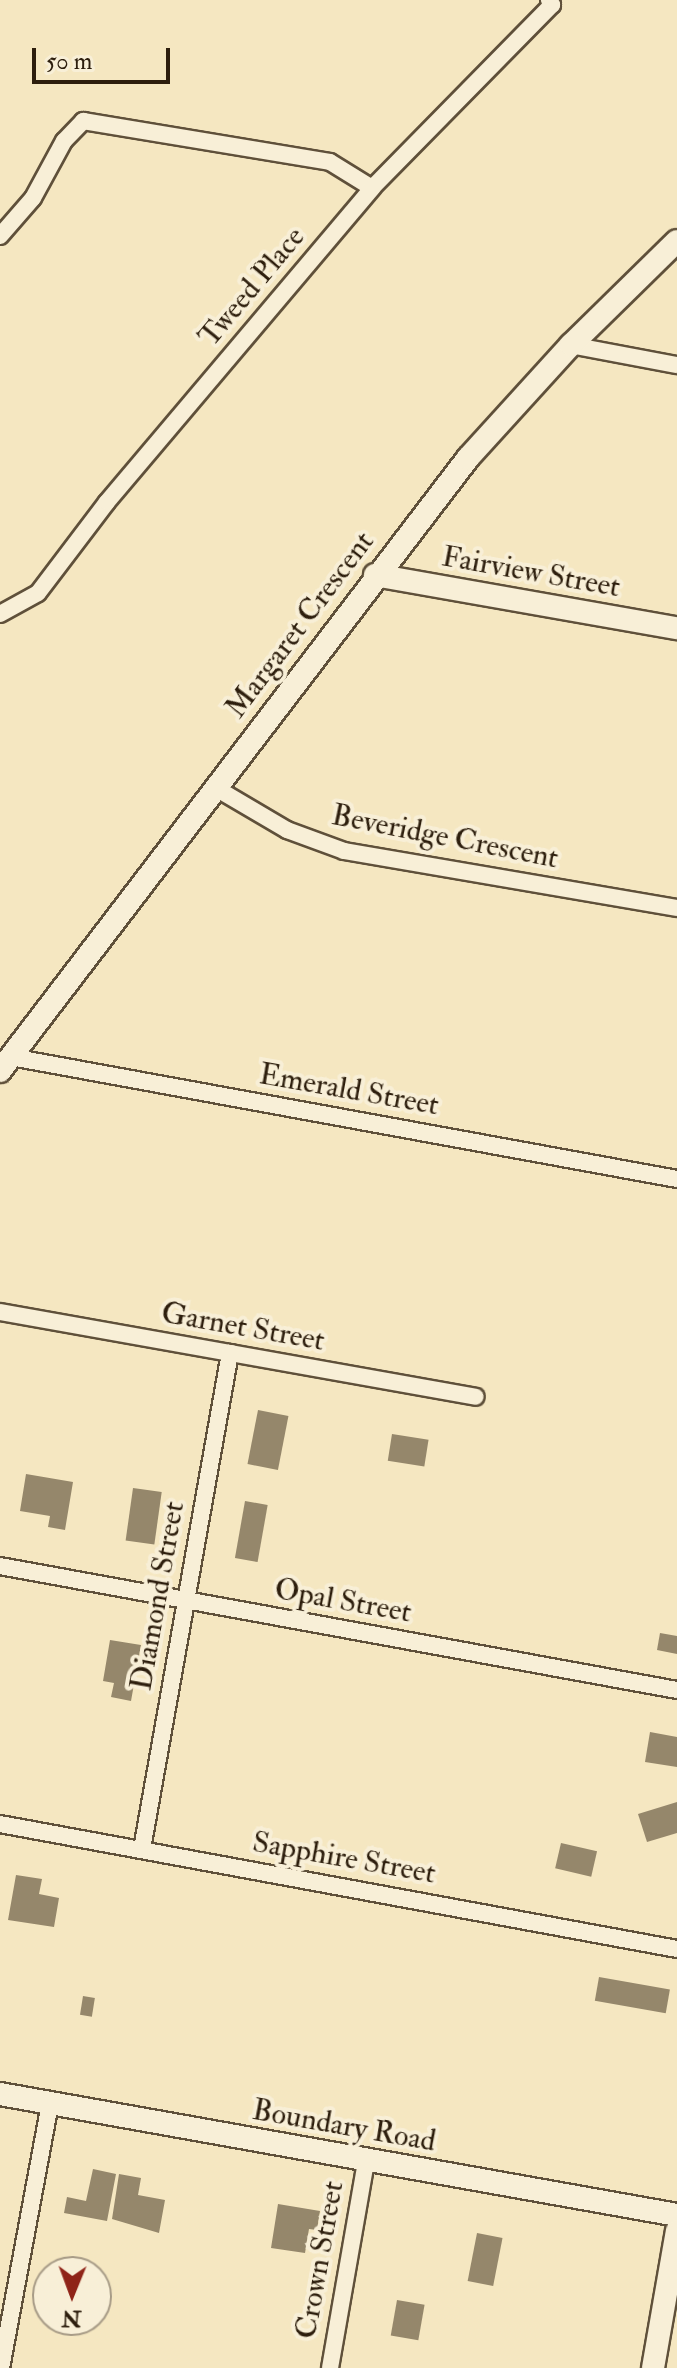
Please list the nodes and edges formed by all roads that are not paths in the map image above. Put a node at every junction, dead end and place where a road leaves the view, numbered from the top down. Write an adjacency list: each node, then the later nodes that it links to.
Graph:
1 (549, 0): 2 (street, Tweed Place)
2 (372, 188): 3 (street); 8 (street, Tweed Place)
3 (0, 236)
4 (677, 241): 5 (street, Margaret Crescent)
5 (571, 345): 6 (street); 7 (street, Margaret Crescent)
6 (677, 365)
7 (375, 575): 9 (street, Fairview Street); 10 (street, Margaret Crescent)
8 (0, 614)
9 (677, 628)
10 (214, 787): 11 (street, Beveridge Crescent); 12 (street, Margaret Crescent)
11 (677, 908)
12 (5, 1064): 13 (street, Emerald Street)
13 (677, 1179)
14 (0, 1312): 15 (street, Garnet Street)
15 (230, 1353): 16 (street, Garnet Street); 18 (street, Diamond Street)
16 (475, 1397)
17 (0, 1566): 18 (street, Opal Street)
18 (185, 1601): 19 (street, Opal Street); 21 (street, Diamond Street)
19 (677, 1690)
20 (0, 1824): 21 (street, Sapphire Street)
21 (142, 1849): 22 (street, Sapphire Street)
22 (677, 1949)
23 (0, 2094): 24 (street, Boundary Road)
24 (50, 2103): 25 (street, Boundary Road); 28 (street)
25 (366, 2162): 26 (street, Boundary Road); 29 (street, Crown Street)
26 (677, 2215)
27 (677, 2231): 30 (street)
28 (1, 2368)
29 (330, 2368)
30 (653, 2368)

